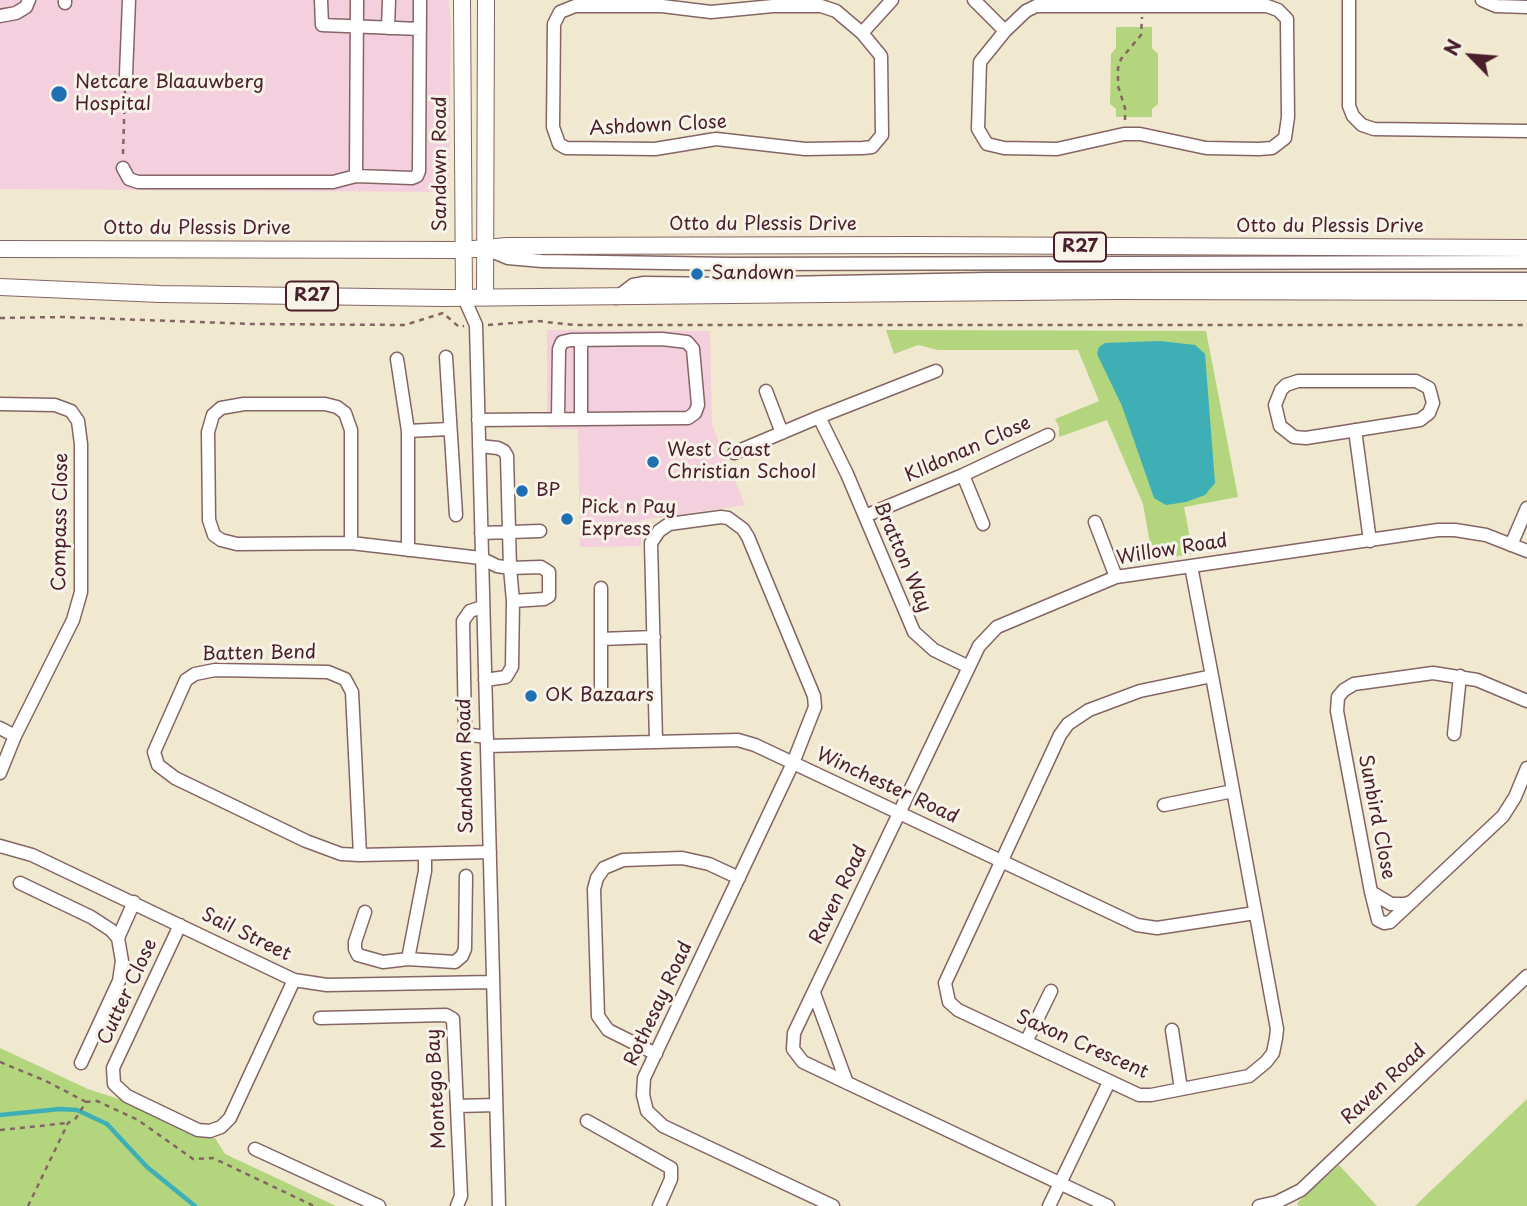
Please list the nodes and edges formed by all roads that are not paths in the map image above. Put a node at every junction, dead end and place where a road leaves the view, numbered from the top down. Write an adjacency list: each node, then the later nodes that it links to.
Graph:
1 (29, 0): 13 (street)
2 (130, 0): 21 (street)
3 (321, 0): 16 (street)
4 (357, 0): 16 (street)
5 (388, 0): 17 (street)
6 (420, 0): 18 (street)
7 (462, 0): 28 (main road, Sandown Road)
8 (486, 0): 27 (main road, Sandown Road)
9 (892, 0): 20 (street)
10 (974, 0): 19 (street)
11 (1349, 0): 22 (street)
12 (1482, 0): 14 (street)
13 (16, 7): 15 (street)
14 (1527, 7)
15 (0, 16)
16 (356, 27): 17 (street); 24 (street)
17 (388, 28): 18 (street)
18 (420, 29): 24 (street)
19 (1005, 31): 19 (street)
20 (863, 33): 20 (street, Ashdown Close)
21 (126, 75)
22 (1527, 131)
23 (123, 168): 24 (street)
24 (356, 176)
25 (1527, 248): 27 (main road, Otto du Plessis Drive / R27)
26 (0, 249): 28 (main road, Otto du Plessis Drive / R27)
27 (486, 249): 28 (main road, Otto du Plessis Drive / R27); 29 (street); 34 (main road, Sandown Road)
28 (463, 250): 33 (main road, Sandown Road)
29 (1527, 262)
30 (1527, 279): 35 (street)
31 (0, 288): 33 (main road, R27)
32 (1527, 292): 35 (main road, R27)
33 (464, 298): 34 (main road, R27); 36 (street, Sandown Road)
34 (485, 298): 35 (main road, R27); 36 (street, Sandown Road)
35 (615, 298)
36 (475, 325): 46 (street, Sandown Road)
37 (581, 340): 44 (street); 45 (street); 45 (street)
38 (446, 357): 47 (street)
39 (397, 359): 48 (street)
40 (936, 371): 43 (street)
41 (766, 391): 50 (street)
42 (0, 404): 88 (street, Compass Close)
43 (819, 417): 50 (street); 57 (street, Bratton Way)
44 (558, 418): 45 (street); 46 (street)
45 (581, 418)
46 (478, 420): 52 (street, Sandown Road)
47 (449, 429): 48 (street); 56 (street)
48 (408, 430): 66 (street)
49 (1354, 430): 49 (street); 63 (street)
50 (782, 433): 53 (street)
51 (1048, 435): 54 (street, KIldonan Close)
52 (479, 446): 61 (street); 62 (street, Sandown Road)
53 (734, 453)
54 (963, 475): 57 (street, KIldonan Close); 59 (street)
55 (1527, 508): 65 (street)
56 (456, 515)
57 (864, 516): 79 (street, Bratton Way)
58 (1095, 522): 71 (street)
59 (983, 524)
60 (540, 531): 61 (street)
61 (509, 532): 62 (street); 70 (street)
62 (481, 533): 68 (street, Sandown Road)
63 (1370, 541): 65 (street, Willow Road); 69 (street, Willow Road)
64 (351, 543): 64 (street); 66 (street)
65 (1511, 545): 67 (street, Willow Road)
66 (408, 550): 68 (street)
67 (1527, 551)
68 (481, 558): 70 (street); 74 (street, Sandown Road)
69 (1191, 566): 71 (street, Willow Road); 80 (street, Saxon Crescent)
70 (510, 568): 73 (street); 73 (street)
71 (1115, 577): 79 (street, Willow Road)
72 (601, 587): 78 (street)
73 (513, 601): 82 (street)
74 (482, 607): 75 (street, Sandown Road); 76 (street)
75 (484, 634): 76 (street); 82 (street, Sandown Road)
76 (463, 635): 83 (street)
77 (654, 637): 78 (street); 89 (street); 91 (street, Rothesay Road)
78 (601, 639): 84 (street)
79 (969, 667): 96 (street, Willow Road)
80 (1212, 676): 94 (street, Saxon Crescent); 101 (street, Saxon Crescent)
81 (1460, 676): 85 (street, Sunbird Close); 87 (street); 105 (street, Sunbird Close)
82 (485, 684): 83 (street); 90 (street, Sandown Road)
83 (465, 689): 90 (street)
84 (601, 693)
85 (1527, 701)
86 (0, 728): 88 (street)
87 (1454, 734)
88 (15, 736): 93 (street, Compass Close)
89 (656, 741): 90 (street, Winchester Road); 91 (street, Winchester Road)
90 (487, 742): 98 (street, Sandown Road)
91 (793, 763): 96 (street, Winchester Road); 103 (street, Rothesay Road)
92 (1527, 768): 106 (street, Sunbird Close)
93 (0, 773)
94 (1233, 791): 95 (street); 109 (street, Saxon Crescent)
95 (1164, 805)
96 (900, 814): 101 (street, Winchester Road); 117 (street, Raven Road)
97 (0, 846): 107 (street, Sail Street)
98 (489, 852): 99 (street, Batten Bend); 115 (street, Sandown Road)
99 (425, 854): 100 (street, Batten Bend); 112 (street)
100 (360, 855): 100 (street, Batten Bend)
101 (1002, 861): 109 (street, Winchester Road); 120 (street, Saxon Crescent)
102 (466, 876): 112 (street)
103 (739, 878): 121 (street, Rothesay Road); 121 (street)
104 (20, 883): 111 (street)
105 (1371, 892): 106 (street, Sunbird Close); 106 (street)
106 (1413, 901)
107 (134, 902): 110 (street, Sail Street); 111 (street)
108 (365, 912): 112 (street)
109 (1255, 913): 125 (street, Saxon Crescent)
110 (180, 925): 114 (street, Sail Street); 114 (street, Cutter Close)
111 (118, 938): 122 (street)
112 (408, 959)
113 (1527, 976): 138 (street, Raven Road)
114 (294, 980): 115 (street, Sail Street)
115 (492, 982): 126 (street, Sandown Road)
116 (1051, 991): 120 (street)
117 (814, 993): 124 (street); 124 (street, Raven Road)
118 (320, 1018): 127 (street, Montego Bay)
119 (1172, 1030): 125 (street)
120 (1026, 1042): 123 (street, Saxon Crescent)
121 (656, 1054): 135 (street, Rothesay Road)
122 (81, 1063)
123 (1109, 1082): 125 (street, Saxon Crescent); 130 (street)
124 (847, 1083): 130 (street, Raven Road)
125 (1181, 1089)
126 (496, 1105): 127 (street); 133 (street, Sandown Road)
127 (457, 1106): 132 (street, Montego Bay)
128 (587, 1121): 134 (street)
129 (255, 1149): 131 (street)
130 (1060, 1183): 136 (street); 137 (street, Raven Road)
131 (379, 1206)
132 (457, 1206)
133 (499, 1206)
134 (659, 1206)
135 (833, 1206)
136 (1049, 1206)
137 (1108, 1206)
138 (1259, 1206)

